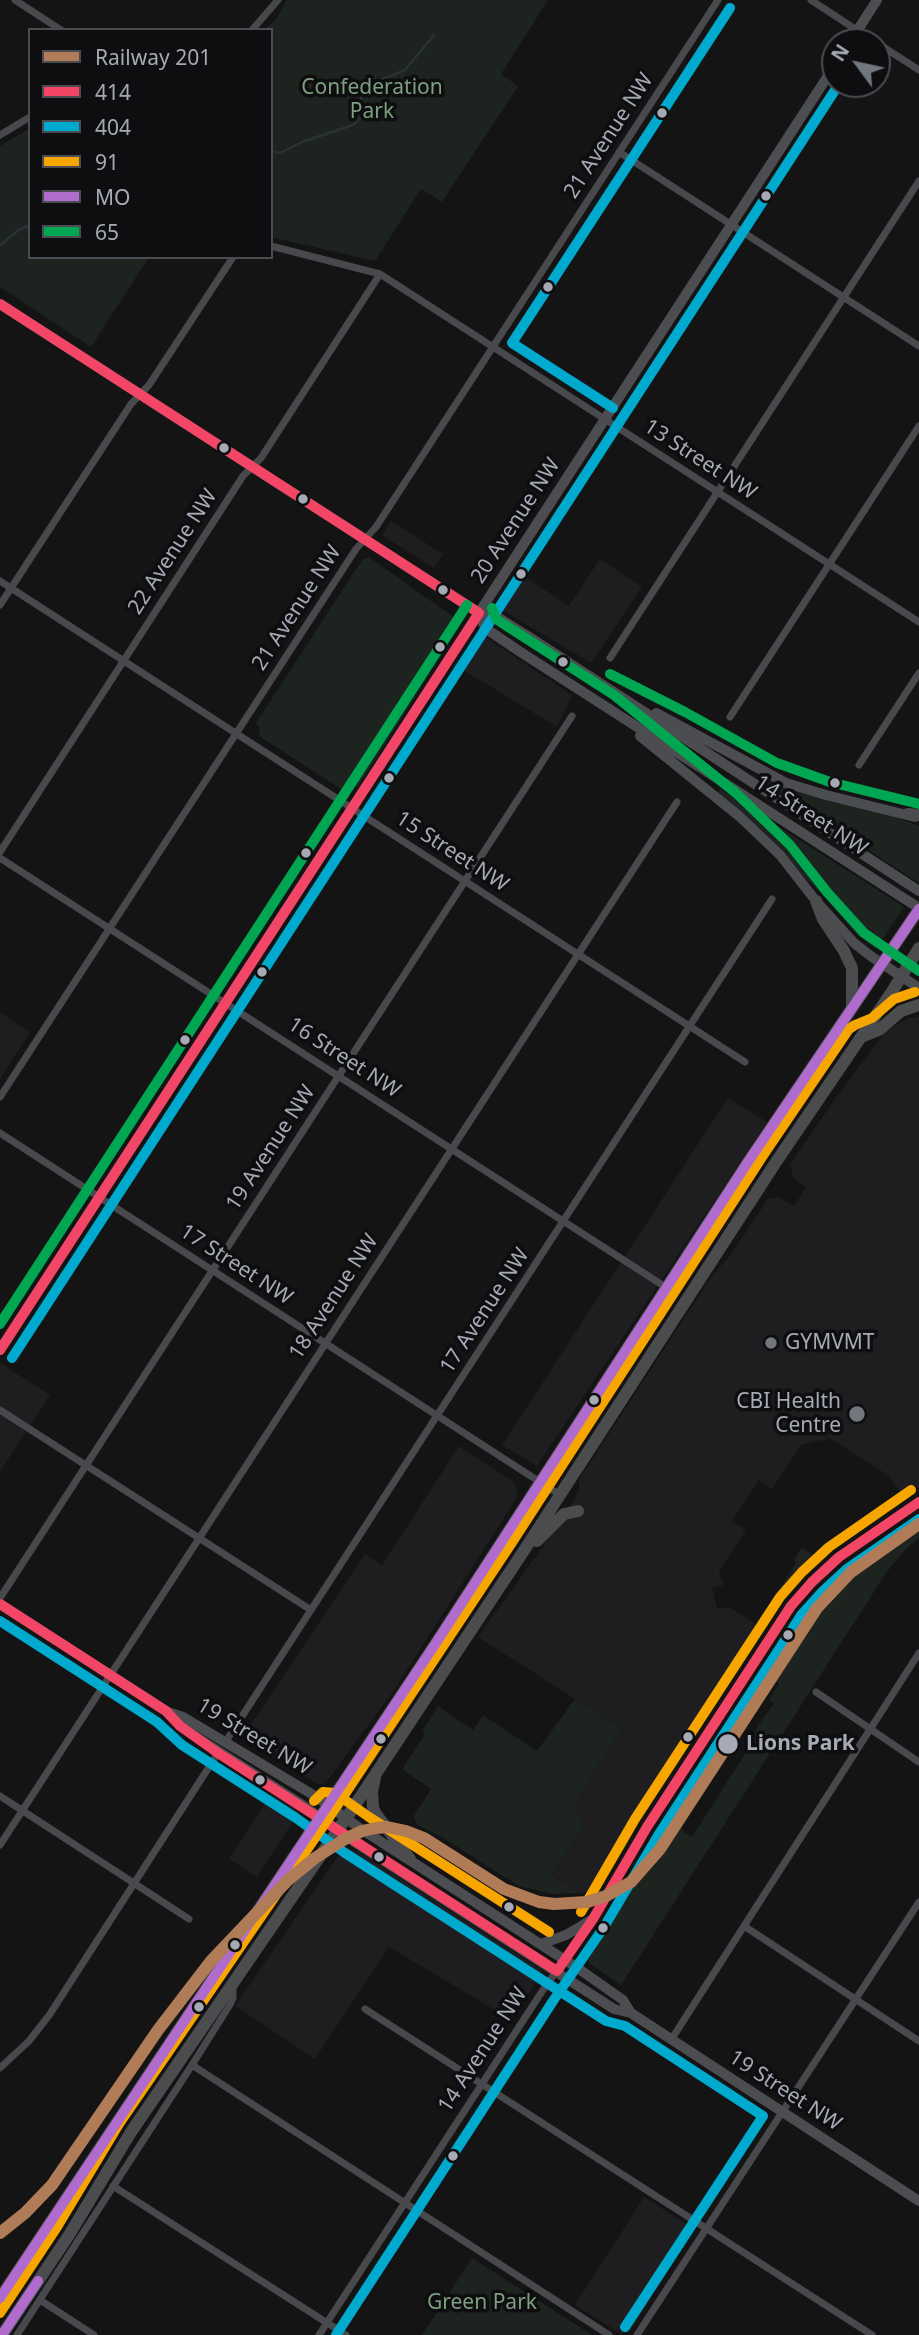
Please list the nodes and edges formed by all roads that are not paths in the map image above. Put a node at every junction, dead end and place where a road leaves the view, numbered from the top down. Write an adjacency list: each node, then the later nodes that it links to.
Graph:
1 (15, 0): 6 (street)
2 (278, 0): 7 (street)
3 (718, 0): 15 (street, 21 Avenue NW)
4 (811, 0): 8 (street)
5 (877, 0): 9 (street)
6 (58, 28)
7 (254, 28)
8 (854, 28)
9 (858, 28)
10 (891, 53): 11 (street)
11 (919, 71)
12 (821, 87): 17 (street, 20 Avenue NW)
13 (28, 118): 14 (street)
14 (0, 135)
15 (619, 152): 17 (street); 25 (street, 21 Avenue NW)
16 (919, 181): 21 (street)
17 (732, 224): 21 (street); 27 (street, 20 Avenue NW)
18 (273, 247): 20 (street, 13 Street NW)
19 (232, 259): 26 (street)
20 (380, 274): 25 (street, 13 Street NW); 29 (street, 22 Avenue NW)
21 (844, 297): 24 (street); 30 (street)
22 (3, 307): 23 (street); 26 (street, 14 Street NW)
23 (0, 319)
24 (919, 346)
25 (493, 347): 27 (street, 13 Street NW); 31 (street, 21 Avenue NW)
26 (140, 394): 29 (street, 14 Street NW); 34 (street)
27 (605, 420): 30 (street, 13 Street NW); 36 (street, 20 Avenue NW)
28 (919, 426): 32 (street)
29 (252, 467): 31 (street, 14 Street NW); 39 (street, 22 Avenue NW)
30 (718, 492): 32 (street, 13 Street NW); 38 (street)
31 (363, 540): 36 (street, 14 Street NW); 45 (street, 21 Avenue NW)
32 (829, 564): 37 (street, 13 Street NW); 44 (street)
33 (0, 580): 34 (street, 15 Street NW)
34 (12, 588): 35 (street); 39 (street, 15 Street NW)
35 (0, 606)
36 (480, 613): 41 (street, 14 Street NW); 42 (street, 14 Street NW); 48 (street, 20 Avenue NW)
37 (919, 622)
38 (610, 658)
39 (124, 660): 45 (street, 15 Street NW); 50 (street, 22 Avenue NW)
40 (919, 673): 46 (street)
41 (615, 694): 49 (street); 53 (street, 14 Street NW)
42 (606, 707): 55 (street); 56 (street, 14 Street NW)
43 (572, 716): 52 (street, 19 Avenue NW)
44 (730, 717)
45 (236, 732): 48 (street, 15 Street NW); 57 (street, 21 Avenue NW)
46 (859, 765)
47 (677, 802): 59 (street, 18 Avenue NW)
48 (352, 809): 52 (street, 15 Street NW); 63 (street, 20 Avenue NW)
49 (915, 816)
50 (0, 852)
51 (0, 858): 57 (street, 16 Street NW)
52 (465, 881): 59 (street, 15 Street NW); 69 (street, 19 Avenue NW)
53 (919, 891)
54 (772, 899): 66 (street, 17 Avenue NW)
55 (816, 901): 60 (street); 65 (highway)
56 (919, 909): 60 (highway)
57 (109, 928): 63 (street, 16 Street NW); 70 (street, 21 Avenue NW)
58 (919, 948): 61 (highway)
59 (578, 954): 66 (street, 15 Street NW); 72 (street, 18 Avenue NW)
60 (882, 963): 61 (street); 65 (highway)
61 (901, 977): 62 (street); 67 (highway)
62 (919, 988)
63 (226, 1004): 69 (street, 16 Street NW); 73 (street, 20 Avenue NW)
64 (919, 1005): 67 (highway)
65 (852, 1006): 76 (highway)
66 (690, 1026): 68 (street, 15 Street NW); 74 (street, 17 Avenue NW)
67 (861, 1037): 83 (highway)
68 (745, 1062)
69 (339, 1076): 72 (street, 16 Street NW); 75 (street, 19 Avenue NW)
70 (0, 1097)
71 (0, 1133): 73 (street, 17 Street NW)
72 (451, 1148): 74 (street, 16 Street NW); 77 (street, 18 Avenue NW)
73 (99, 1198): 75 (street, 17 Street NW); 78 (street, 20 Avenue NW)
74 (563, 1222): 76 (street, 16 Street NW); 80 (street, 17 Avenue NW)
75 (212, 1271): 77 (street, 17 Street NW); 81 (street, 19 Avenue NW)
76 (668, 1289): 82 (highway)
77 (325, 1343): 80 (street, 17 Street NW); 86 (street, 18 Avenue NW)
78 (0, 1350)
79 (0, 1410): 81 (street)
80 (437, 1416): 82 (street, 17 Street NW); 90 (street, 17 Avenue NW)
81 (86, 1466): 86 (street); 88 (street, 19 Avenue NW)
82 (541, 1483): 83 (street, 17 Street NW); 101 (highway)
83 (560, 1495): 87 (highway)
84 (919, 1502): 111 (street, 14 Avenue NW)
85 (578, 1511): 87 (highway)
86 (199, 1538): 90 (street); 92 (street, 18 Avenue NW)
87 (523, 1552): 99 (highway)
88 (0, 1598)
89 (0, 1604): 92 (street, 19 Street NW)
90 (311, 1611): 96 (street, 17 Avenue NW)
91 (919, 1653): 95 (street)
92 (110, 1675): 94 (street, 19 Street NW); 102 (street, 18 Avenue NW)
93 (816, 1692): 95 (street)
94 (166, 1711): 96 (street, 19 Street NW); 97 (street, 19 Street NW)
95 (870, 1729): 98 (street); 112 (street)
96 (226, 1741): 101 (street, 19 Street NW)
97 (218, 1753): 103 (street, 19 Street NW); 108 (street)
98 (919, 1762)
99 (375, 1774): 104 (highway); 107 (highway)
100 (0, 1796): 102 (street)
101 (328, 1805): 103 (highway); 104 (street, 19 Street NW)
102 (22, 1811): 106 (street, 18 Avenue NW); 108 (street)
103 (320, 1817): 105 (street, 19 Street NW); 130 (highway)
104 (346, 1819): 105 (highway); 107 (street, 19 Street NW)
105 (338, 1830): 115 (street, 19 Street NW); 116 (highway)
106 (0, 1845)
107 (410, 1859): 113 (street, 19 Street NW)
108 (134, 1884): 110 (street); 123 (street)
109 (919, 1902): 117 (street)
110 (189, 1919)
111 (593, 1919): 113 (street); 114 (street, 14 Avenue NW)
112 (744, 1926): 117 (street); 120 (street)
113 (541, 1944): 114 (street, 19 Street NW)
114 (566, 1959): 115 (street, 14 Avenue NW); 119 (street, 19 Street NW)
115 (556, 1970): 119 (street, 19 Street NW); 124 (street, 14 Avenue NW)
116 (233, 1983): 122 (street); 133 (highway)
117 (855, 1998): 121 (street); 125 (street)
118 (365, 2009): 124 (street)
119 (631, 2013): 120 (street, 19 Street NW)
120 (671, 2039): 125 (street, 19 Street NW)
121 (919, 2040)
122 (192, 2065): 126 (street); 128 (street)
123 (0, 2068)
124 (481, 2084): 128 (street, 14 Avenue NW); 129 (street)
125 (782, 2112): 127 (street, 19 Street NW); 129 (street)
126 (113, 2186): 131 (street); 132 (street)
127 (919, 2201)
128 (405, 2203): 132 (street, 14 Avenue NW); 137 (street)
129 (706, 2228): 138 (street); 139 (street)
130 (0, 2298)
131 (40, 2300): 133 (street); 134 (street)
132 (327, 2323): 135 (street, 14 Avenue NW); 136 (street)
133 (7, 2330)
134 (94, 2335)
135 (319, 2335)
136 (346, 2335)
137 (609, 2335)
138 (637, 2335)
139 (872, 2335)

